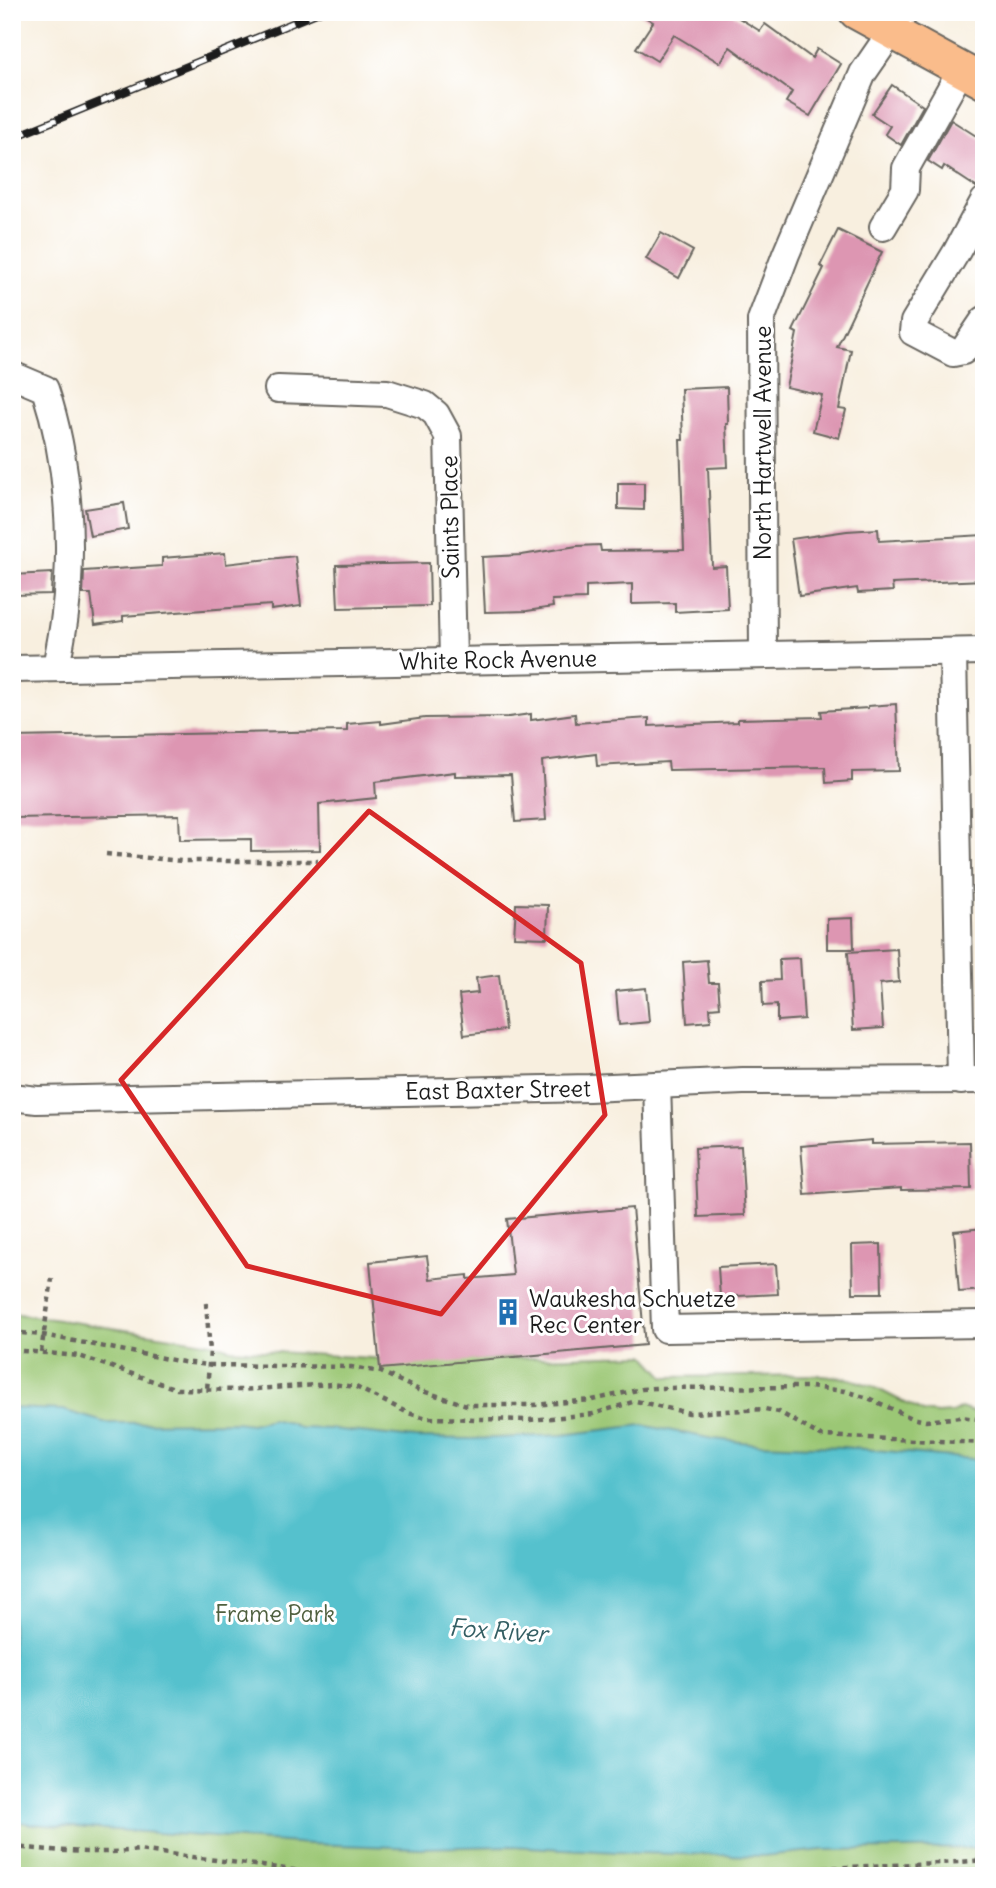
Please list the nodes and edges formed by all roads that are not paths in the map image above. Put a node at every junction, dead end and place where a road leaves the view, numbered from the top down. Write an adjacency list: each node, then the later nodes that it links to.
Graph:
1 (856, 12): 2 (main road)
2 (898, 22): 3 (main road); 11 (street, North Hartwell Avenue)
3 (973, 76): 5 (street)
4 (984, 201): 6 (street)
5 (883, 227)
6 (984, 320)
7 (12, 375): 14 (street)
8 (278, 389): 12 (street, Saints Place)
9 (984, 651): 10 (street, White Rock Avenue)
10 (953, 652): 11 (street, White Rock Avenue); 15 (street)
11 (763, 655): 12 (street, White Rock Avenue)
12 (453, 660): 14 (street, White Rock Avenue)
13 (12, 668): 14 (street, White Rock Avenue)
14 (56, 668)
15 (972, 1025): 16 (street)
16 (972, 1081): 17 (street, East Baxter Street)
17 (657, 1085): 18 (street, East Baxter Street); 19 (street)
18 (12, 1097)
19 (984, 1324)

